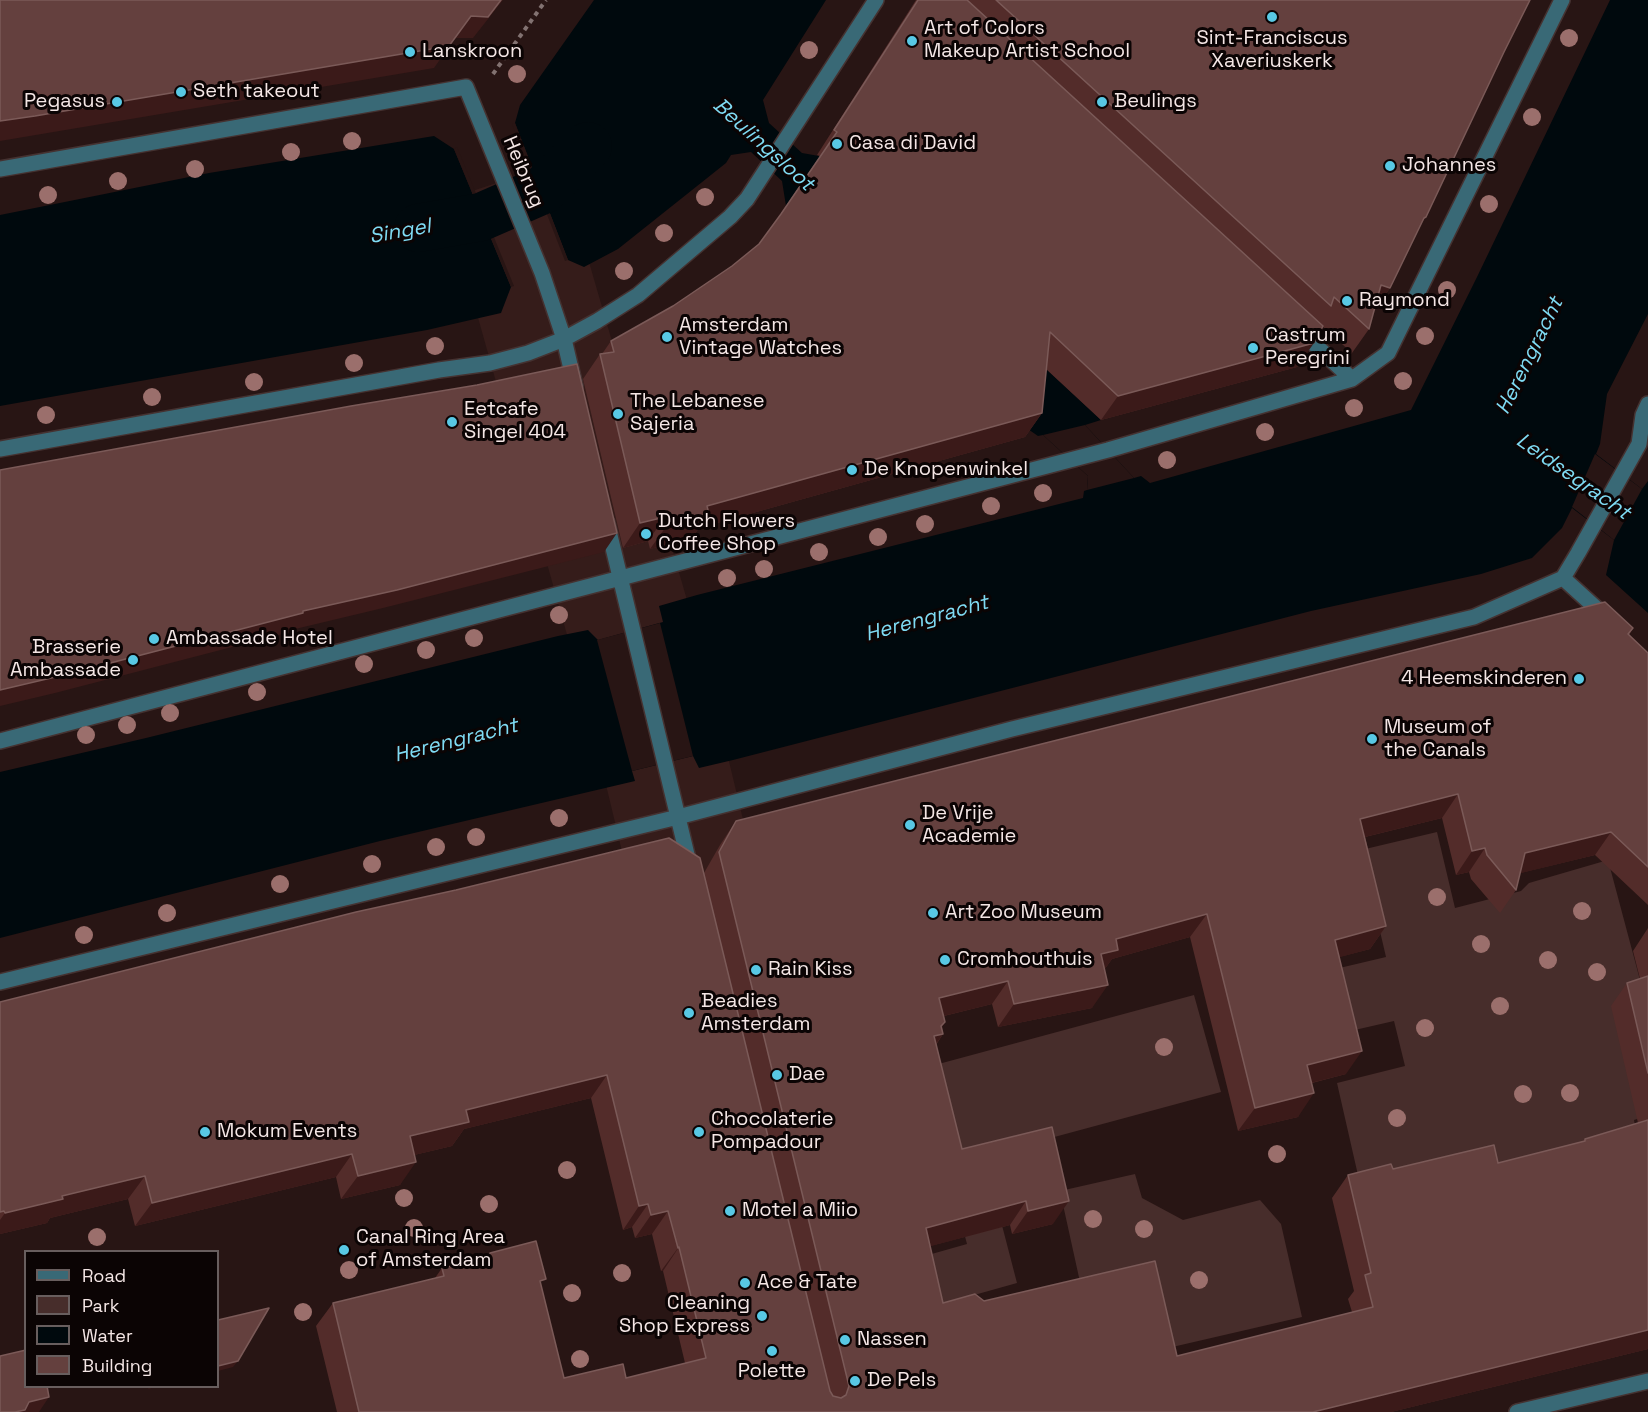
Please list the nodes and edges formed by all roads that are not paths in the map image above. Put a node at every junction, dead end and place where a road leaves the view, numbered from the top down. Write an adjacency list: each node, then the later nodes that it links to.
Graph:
1 (876, 0): 5 (street)
2 (1562, 0): 6 (street)
3 (0, 169): 5 (street, Heibrug)
4 (1291, 322): 6 (street)
5 (564, 339): 7 (street, Heibrug); 9 (street)
6 (1352, 379): 12 (street)
7 (577, 396)
8 (1646, 413): 11 (street)
9 (0, 449)
10 (604, 510): 12 (street)
11 (1563, 578): 13 (street); 15 (street)
12 (620, 579): 14 (street); 15 (street)
13 (1614, 625)
14 (0, 741)
15 (678, 817): 16 (street); 17 (street)
16 (695, 886)
17 (0, 982)
18 (1648, 1381): 19 (street)
19 (1517, 1412)

